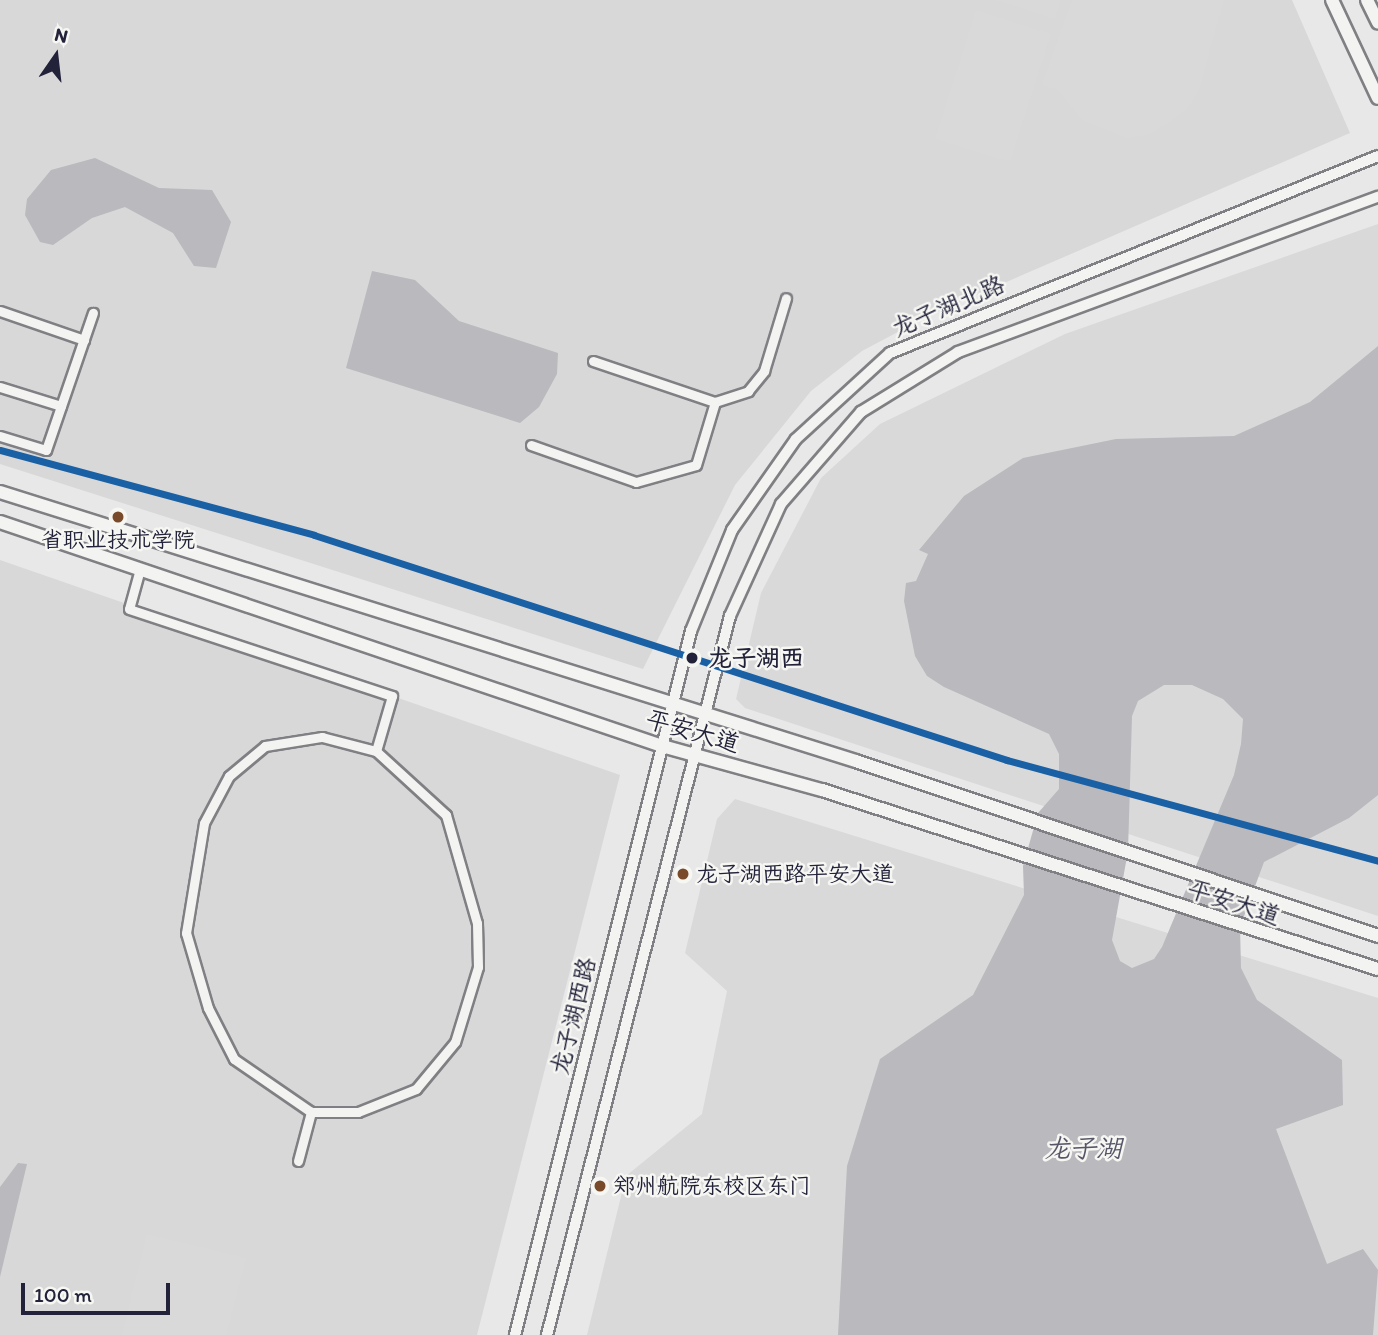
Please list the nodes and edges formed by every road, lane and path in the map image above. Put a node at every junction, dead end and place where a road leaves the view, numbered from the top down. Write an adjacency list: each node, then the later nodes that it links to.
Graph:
1 (1332, 0): 4 (main road)
2 (1367, 0): 3 (main road)
3 (1378, 23)
4 (1378, 98)
5 (1378, 156): 20 (street, 龙子湖北路)
6 (1378, 197): 21 (street, 龙子湖北路)
7 (786, 298): 13 (street)
8 (0, 311): 10 (street)
9 (93, 313): 10 (street)
10 (84, 341): 14 (street)
11 (593, 361): 13 (street)
12 (0, 387): 14 (street)
13 (715, 402): 16 (street)
14 (61, 407): 15 (street)
15 (0, 436)
16 (531, 445)
17 (0, 492): 20 (main road, 平安大道)
18 (0, 522): 19 (main road, 平安大道)
19 (140, 569): 22 (main road, 平安大道); 23 (street)
20 (671, 706): 21 (main road, 平安大道); 22 (street, 龙子湖西路)
21 (704, 716): 24 (street); 25 (main road, 平安大道)
22 (662, 746): 24 (main road, 平安大道); 29 (street, 龙子湖西路)
23 (376, 751): 27 (street); 27 (street)
24 (693, 754): 26 (main road, 平安大道); 30 (street)
25 (1378, 936)
26 (1378, 969)
27 (310, 1112): 28 (street)
28 (298, 1161)
29 (515, 1335)
30 (547, 1335)

